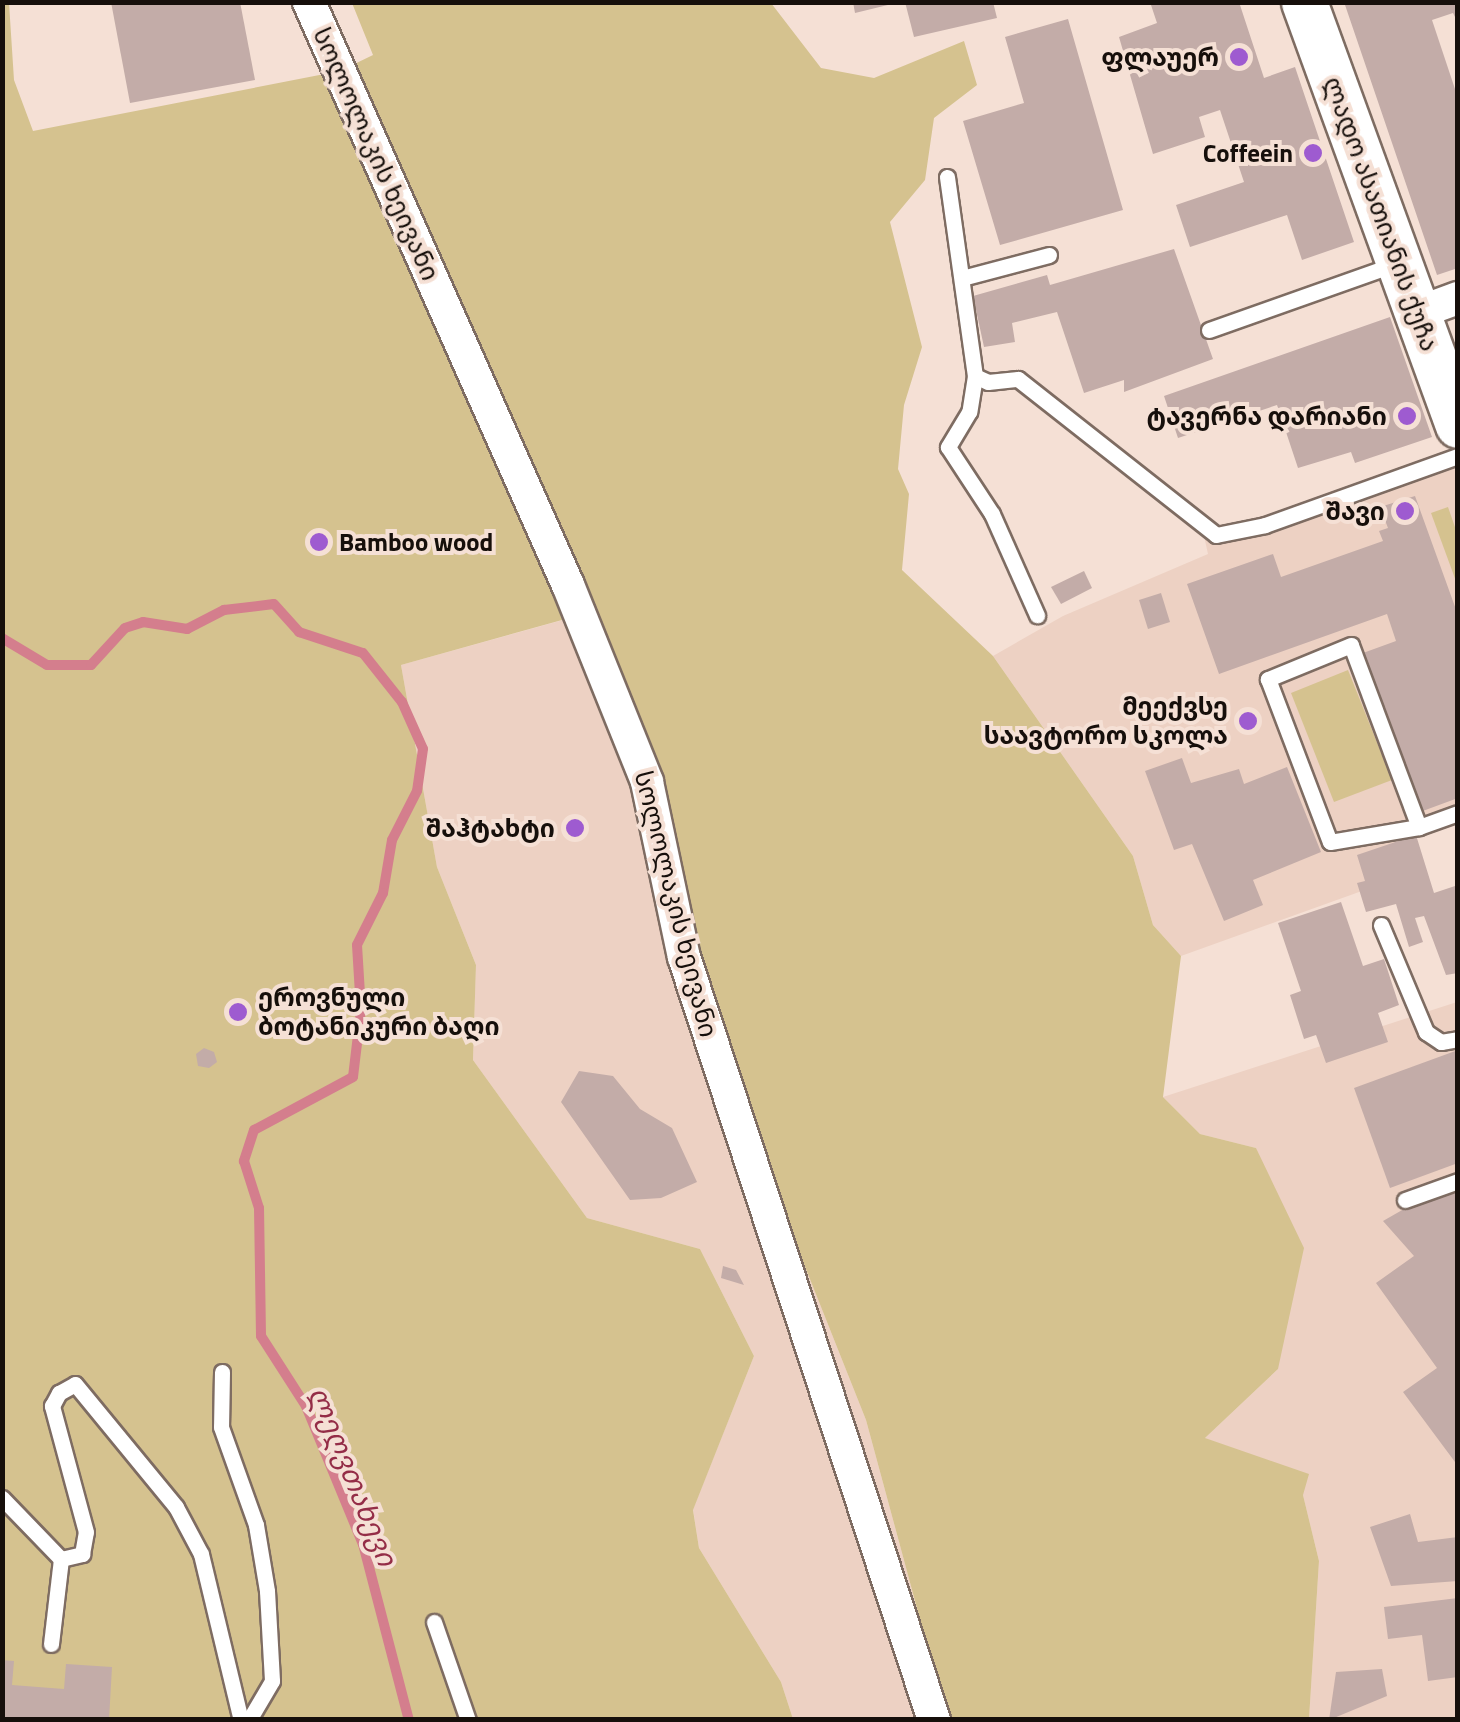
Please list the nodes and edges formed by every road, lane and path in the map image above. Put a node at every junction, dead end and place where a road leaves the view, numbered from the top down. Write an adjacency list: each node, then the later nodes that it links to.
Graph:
1 (309, 2): 27 (street, სოლოლაკის ხეივანი)
2 (1304, 2): 5 (main road, ლადო ასათიანის ქუჩა)
3 (947, 177): 6 (lane)
4 (1049, 255): 6 (lane)
5 (1399, 262): 7 (main road, ლადო ასათიანის ქუჩა); 8 (lane)
6 (962, 278): 9 (lane)
7 (1437, 305): 10 (main road, ლადო ასათიანის ქუჩა)
8 (1208, 330)
9 (975, 376): 11 (lane); 12 (lane)
10 (1458, 426)
11 (1458, 456)
12 (1038, 615)
13 (1458, 813): 14 (lane)
14 (1419, 827): 14 (lane)
15 (1381, 925): 16 (lane)
16 (1458, 1039)
17 (1458, 1181): 18 (lane)
18 (1405, 1200)
19 (222, 1372): 25 (lane)
20 (2, 1498): 21 (lane)
21 (61, 1559): 23 (lane); 24 (lane)
22 (434, 1622): 26 (lane)
23 (51, 1644)
24 (241, 1720)
25 (249, 1720)
26 (468, 1720)
27 (934, 1720)

